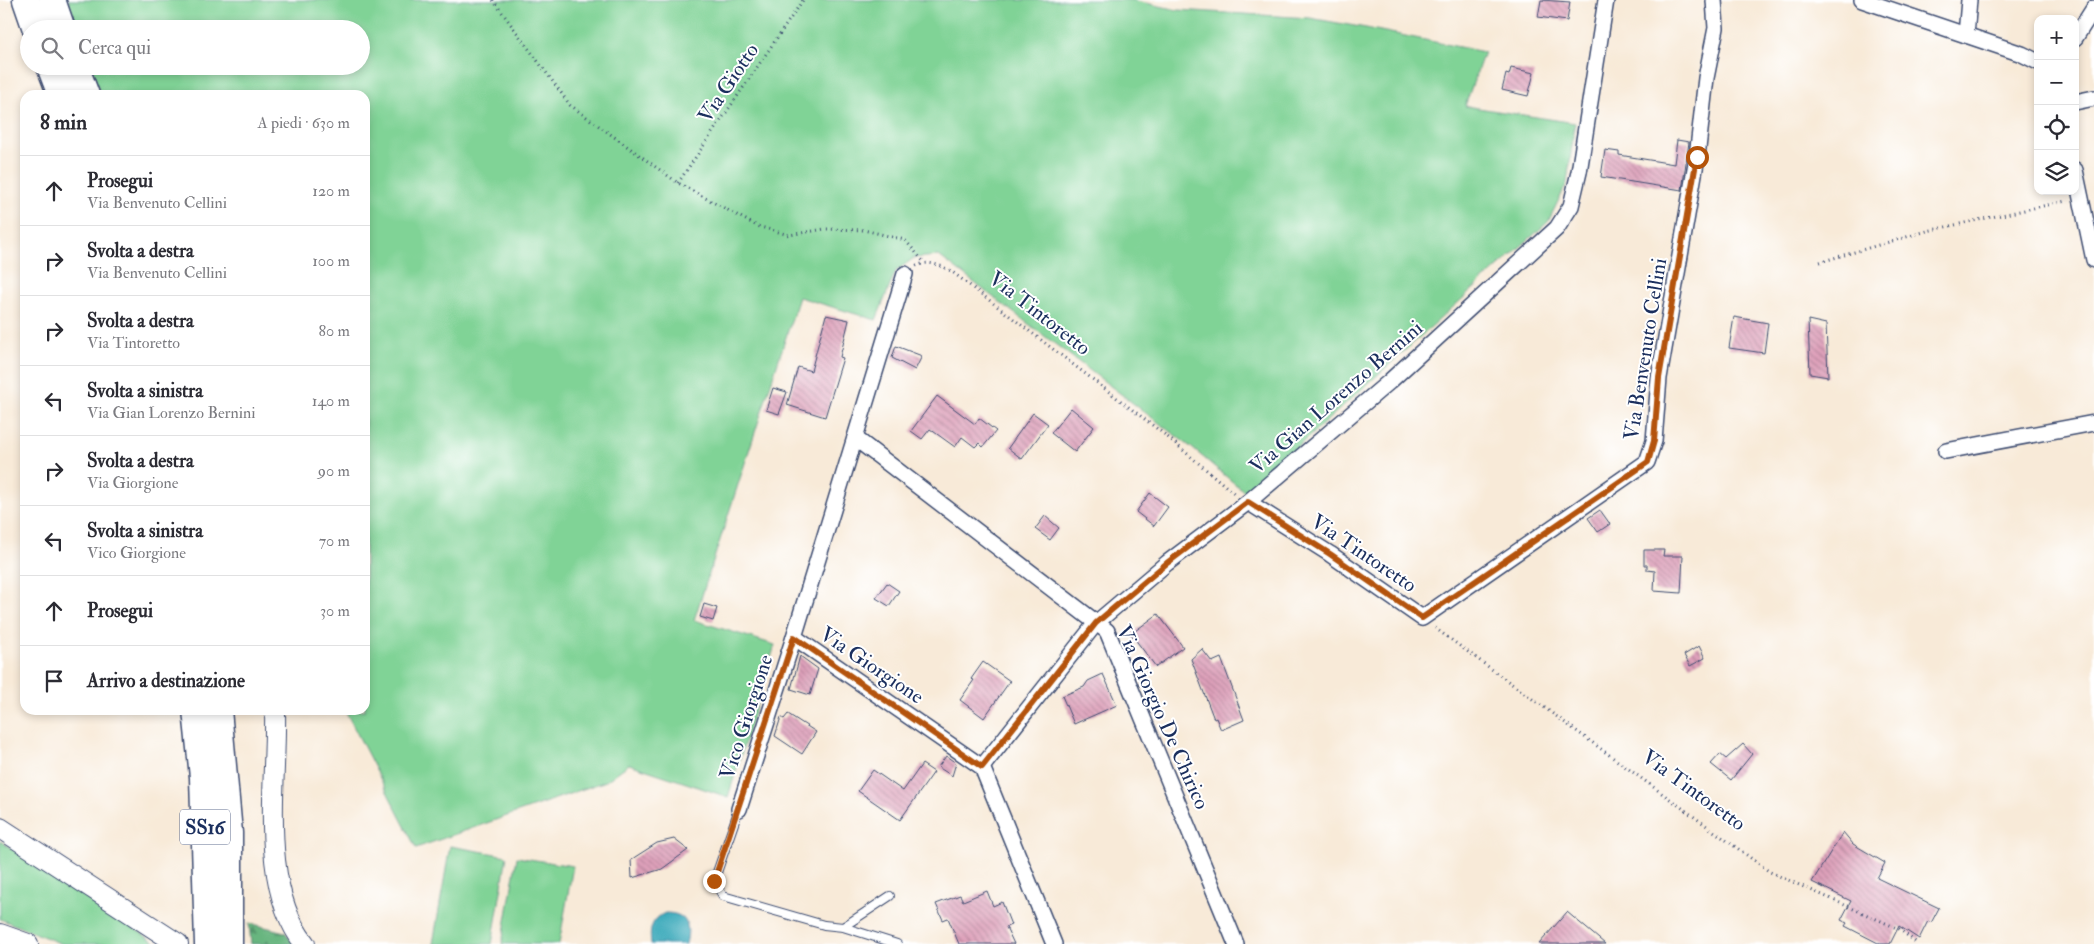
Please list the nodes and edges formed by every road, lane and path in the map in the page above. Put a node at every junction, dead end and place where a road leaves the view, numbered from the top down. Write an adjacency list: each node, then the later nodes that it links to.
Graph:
1 (26, 0): 10 (highway)
2 (52, 0): 11 (highway)
3 (493, 0): 21 (path)
4 (803, 0): 21 (path, Via Giotto)
5 (1606, 0): 31 (street, Via Gian Lorenzo Bernini)
6 (1713, 0): 32 (street, Via Benvenuto Cellini)
7 (1862, 0): 13 (street)
8 (1969, 0): 13 (street)
9 (2094, 8): 12 (street)
10 (33, 20)
11 (59, 20)
12 (2079, 32)
13 (1966, 35): 14 (street)
14 (2034, 60)
15 (53, 75): 17 (highway)
16 (78, 75): 18 (highway)
17 (59, 90)
18 (84, 90)
19 (2094, 98): 20 (street)
20 (2079, 101)
21 (678, 183): 25 (path)
22 (2079, 189): 23 (street)
23 (2081, 198): 24 (street); 26 (path)
24 (2094, 260)
25 (924, 262): 27 (path); 31 (path, Via Tintoretto)
26 (1820, 262)
27 (905, 274): 29 (street, Via Giorgione)
28 (2094, 423): 30 (street)
29 (855, 438): 33 (street, Via Giorgio De Chirico); 34 (street, Via Giorgione)
30 (1946, 451)
31 (1248, 502): 32 (street, Via Tintoretto); 33 (street, Via Gian Lorenzo Bernini)
32 (1422, 618): 53 (path, Via Tintoretto)
33 (1096, 623): 38 (street, Via Gian Lorenzo Bernini); 52 (street, Via Giorgio De Chirico)
34 (794, 637): 38 (street, Via Giorgione); 40 (street, Vico Giorgione)
35 (197, 715): 39 (highway, SS16)
36 (218, 715): 48 (highway, SS16)
37 (275, 715): 49 (street)
38 (982, 767): 51 (street)
39 (203, 777): 45 (highway); 47 (highway, SS16)
40 (739, 809): 43 (lane)
41 (0, 828): 45 (street)
42 (890, 896): 43 (lane)
43 (843, 927): 50 (lane)
44 (0, 934): 46 (street)
45 (181, 942)
46 (28, 944)
47 (208, 944)
48 (229, 944)
49 (304, 944)
50 (896, 944)
51 (1054, 944)
52 (1236, 944)
53 (1918, 944)

